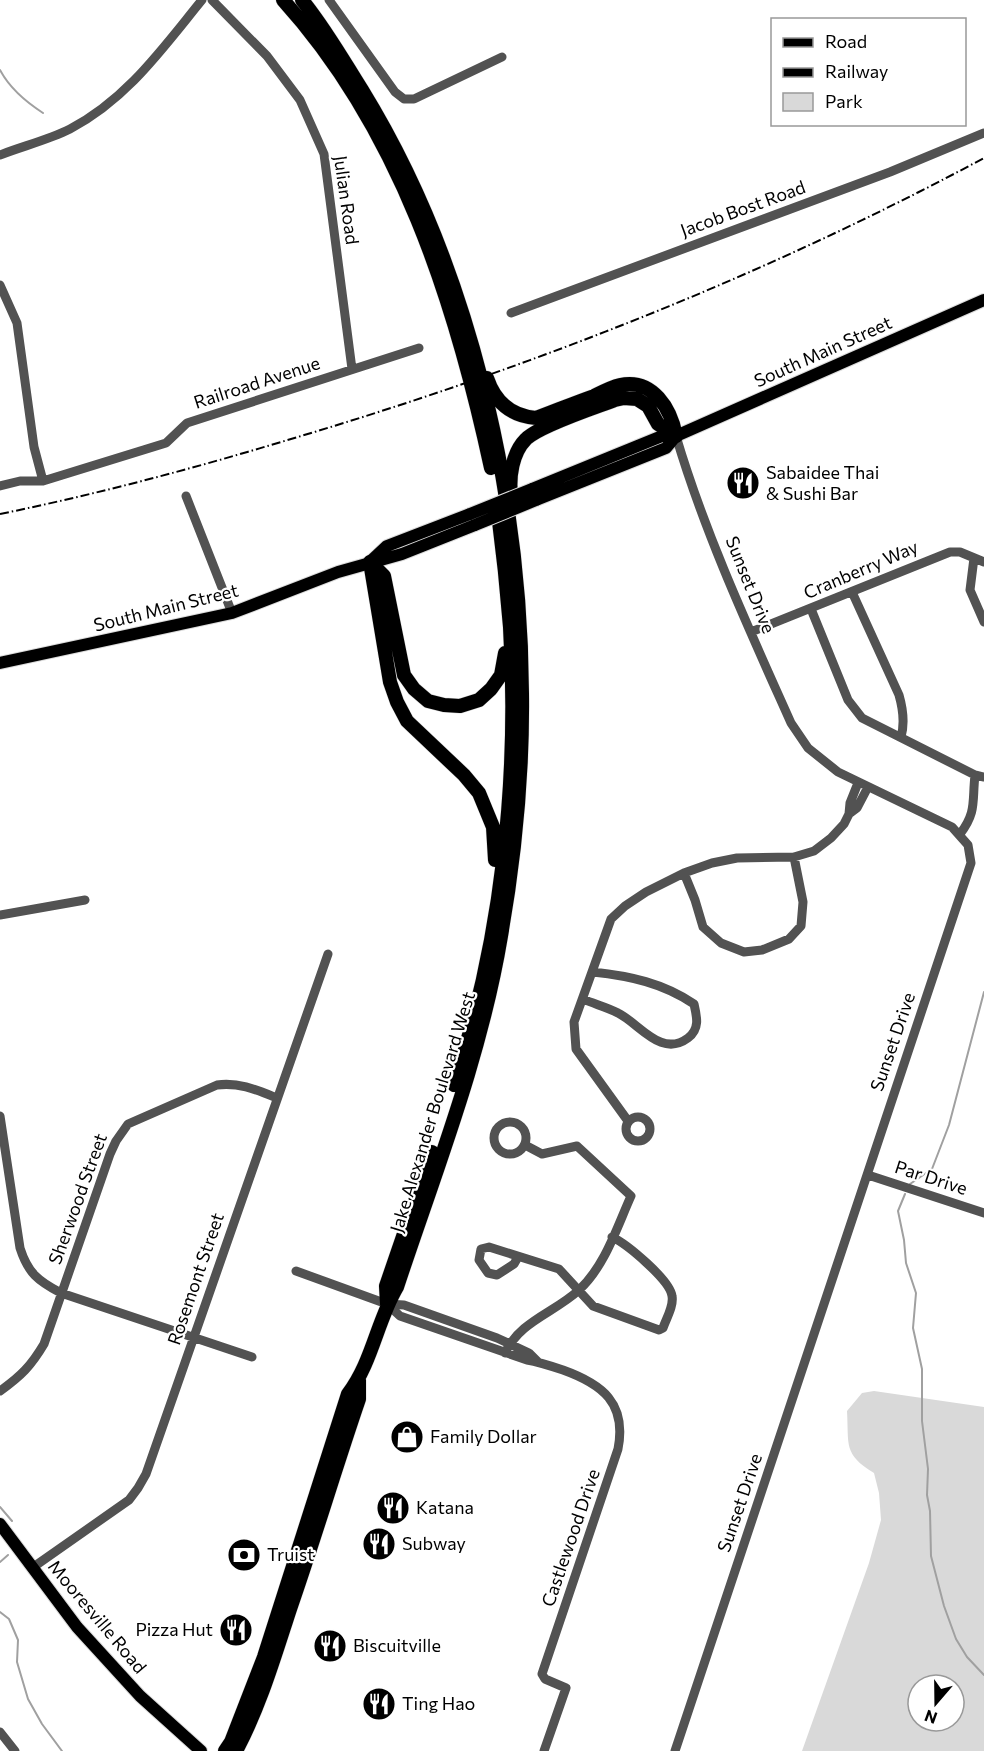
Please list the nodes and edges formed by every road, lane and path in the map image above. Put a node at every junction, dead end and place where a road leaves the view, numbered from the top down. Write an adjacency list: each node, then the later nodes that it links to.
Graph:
1 (202, 0): 8 (street)
2 (212, 0): 14 (street, Julian Road)
3 (283, 0): 22 (highway)
4 (302, 0): 9 (highway)
5 (328, 0): 6 (street)
6 (502, 57)
7 (984, 133): 12 (street, Jacob Bost Road)
8 (0, 154)
9 (447, 270): 15 (highway); 22 (highway)
10 (0, 285): 16 (street)
11 (984, 300): 15 (main road, South Main Street)
12 (511, 313)
13 (419, 348): 14 (street, Railroad Avenue)
14 (352, 369): 16 (street, Railroad Avenue)
15 (676, 436): 20 (main road, South Main Street, bridge); 22 (highway); 27 (street, Sunset Drive)
16 (43, 481): 17 (street, Railroad Avenue)
17 (0, 486)
18 (186, 495): 25 (street)
19 (974, 558): 21 (street, Cranberry Way); 23 (street, Cranberry Way); 26 (street)
20 (370, 562): 22 (highway); 25 (main road, South Main Street); 42 (highway)
21 (984, 562)
22 (510, 570): 42 (highway); 55 (highway, Jake Alexander Boulevard West)
23 (852, 592): 24 (street, Cranberry Way); 29 (street)
24 (811, 609): 27 (street, Cranberry Way); 29 (street)
25 (232, 613): 28 (main road, South Main Street)
26 (984, 622)
27 (751, 632): 31 (street, Sunset Drive)
28 (0, 663)
29 (901, 737): 30 (street)
30 (980, 776): 34 (street)
31 (858, 783): 32 (street, Sunset Drive); 33 (street)
32 (868, 787): 33 (street); 34 (street, Sunset Drive)
33 (849, 814): 35 (street)
34 (960, 834): 48 (street, Sunset Drive)
35 (794, 857): 36 (street); 36 (street)
36 (684, 873): 40 (street)
37 (85, 900): 38 (street)
38 (0, 915)
39 (328, 954): 43 (street, Rosemont Street)
40 (593, 972): 41 (street); 41 (street)
41 (583, 999): 45 (street)
42 (451, 1094): 55 (highway, Jake Alexander Boulevard West)
43 (277, 1098): 54 (street, Sherwood Street); 56 (street, Rosemont Street)
44 (0, 1116): 47 (street)
45 (628, 1121)
46 (525, 1145): 50 (street)
47 (3, 1157): 54 (street)
48 (868, 1175): 49 (street, Par Drive); 69 (street, Sunset Drive)
49 (984, 1213)
50 (612, 1237): 53 (street); 53 (street)
51 (518, 1257): 53 (street)
52 (296, 1271): 55 (street, Castlewood Drive)
53 (579, 1290): 57 (street)
54 (61, 1293): 56 (street); 60 (street, Sherwood Street)
55 (387, 1304): 57 (street, Castlewood Drive); 59 (highway, Jake Alexander Boulevard West)
56 (192, 1338): 58 (street); 62 (street, Rosemont Street)
57 (507, 1349): 68 (street, Castlewood Drive)
58 (252, 1357)
59 (359, 1380): 66 (highway, Jake Alexander Boulevard West); 67 (highway, Jake Alexander Boulevard West)
60 (0, 1391)
61 (0, 1524): 62 (main road, Mooresville Road)
62 (32, 1568): 65 (main road, Mooresville Road)
63 (0, 1732): 64 (street)
64 (15, 1751)
65 (201, 1751)
66 (225, 1751)
67 (236, 1751)
68 (544, 1751)
69 (675, 1751)

